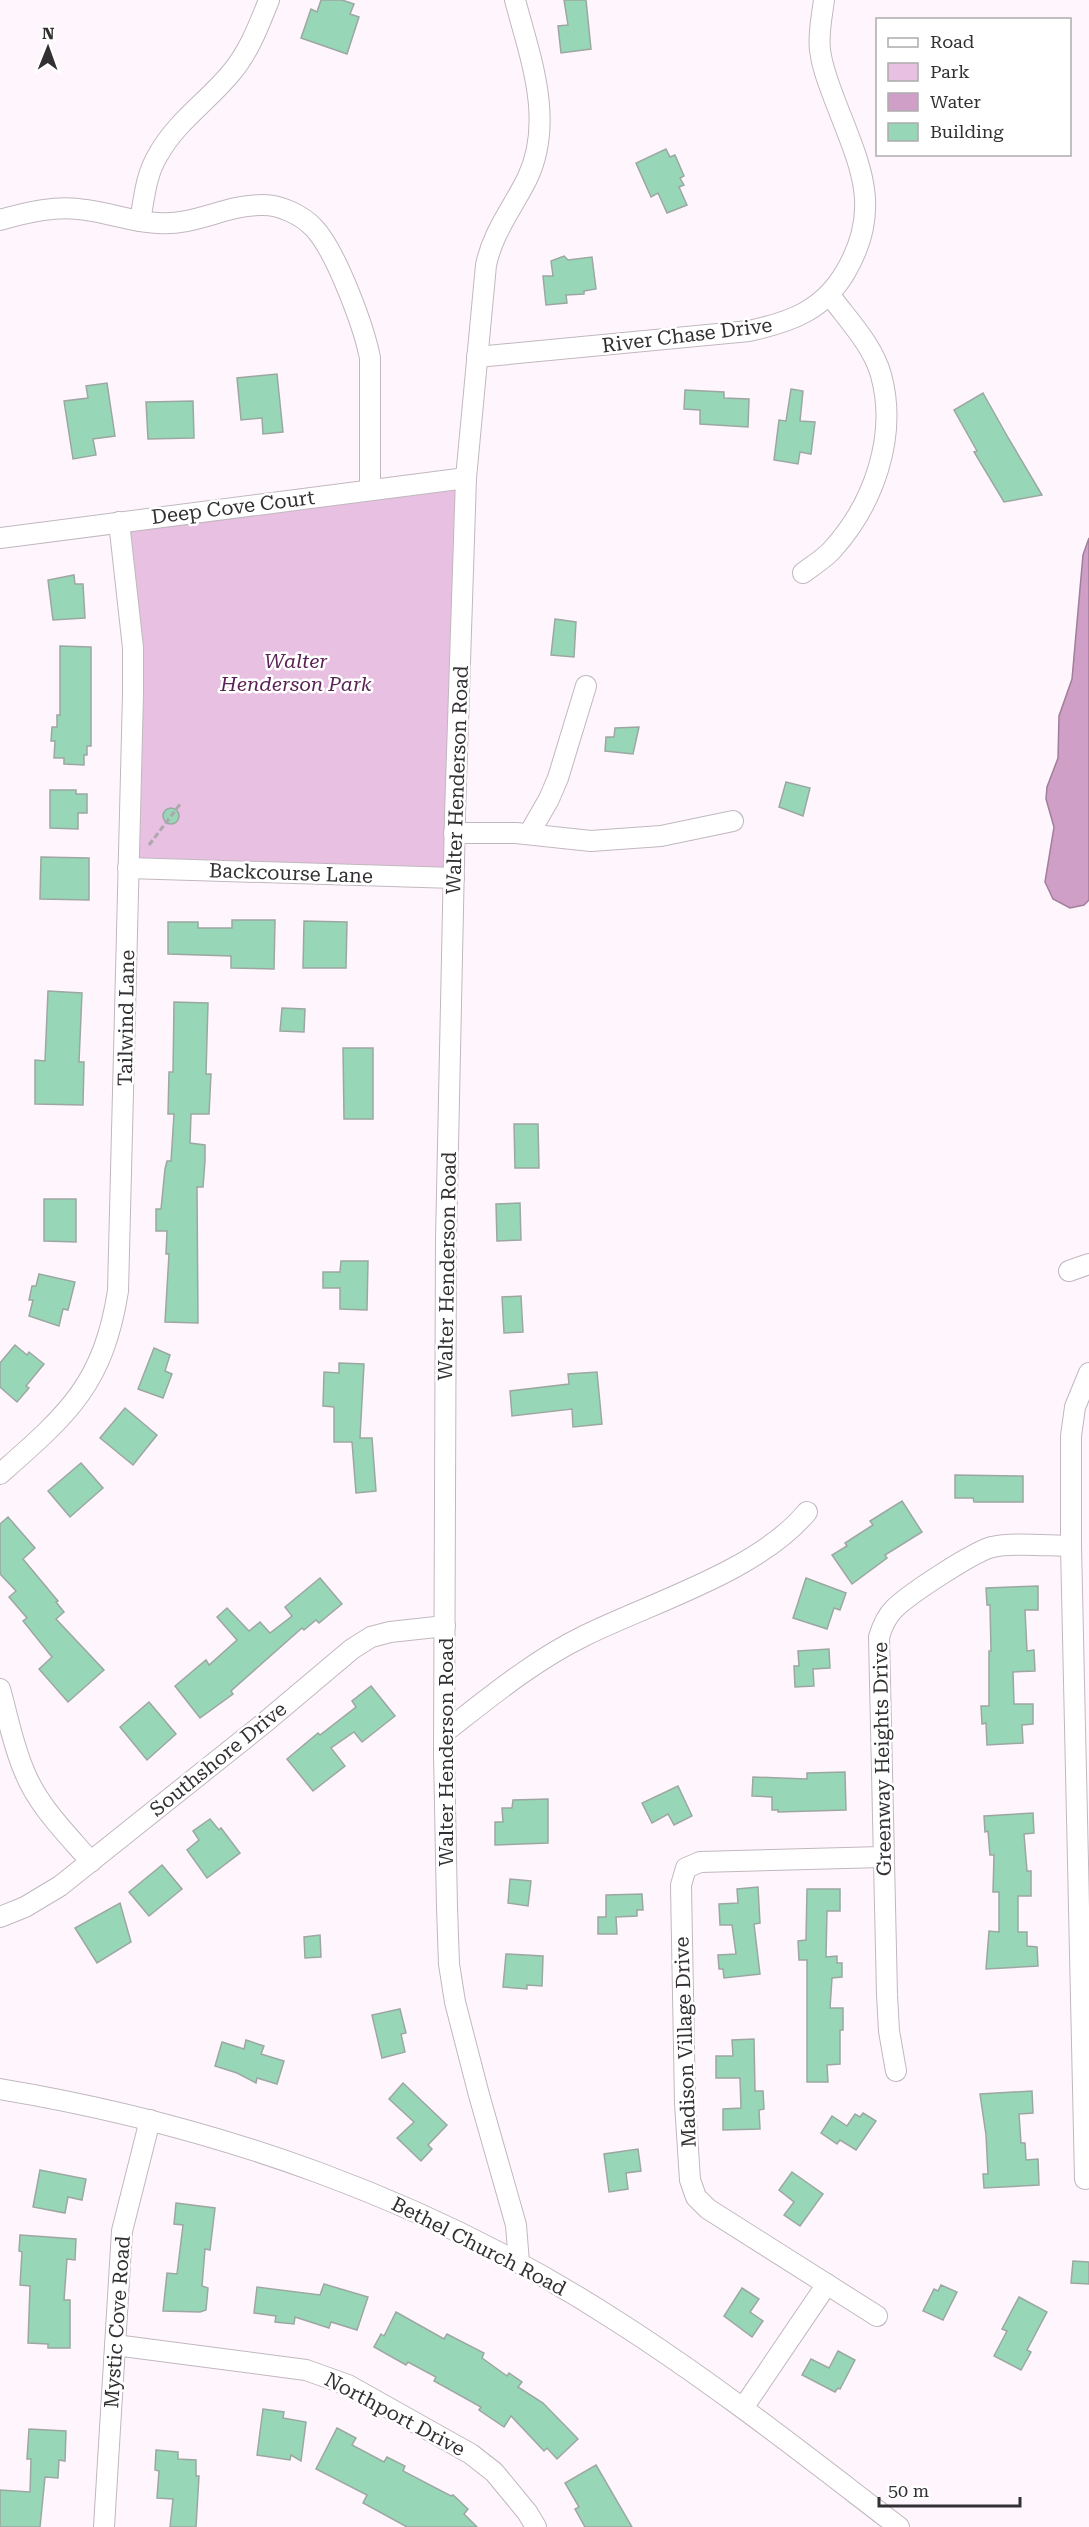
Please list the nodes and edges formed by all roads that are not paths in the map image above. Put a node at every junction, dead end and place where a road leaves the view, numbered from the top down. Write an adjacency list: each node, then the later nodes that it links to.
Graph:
1 (269, 0): 5 (street)
2 (515, 0): 7 (street, Walter Henderson Road)
3 (824, 0): 6 (street, River Chase Drive)
4 (0, 220): 5 (street)
5 (140, 221): 9 (street)
6 (830, 294): 7 (street, River Chase Drive); 12 (street)
7 (477, 357): 8 (street, Walter Henderson Road)
8 (466, 478): 9 (street, Deep Cove Court); 15 (street, Walter Henderson Road)
9 (370, 489): 10 (street, Deep Cove Court)
10 (119, 522): 11 (street, Deep Cove Court); 17 (street, Tailwind Lane)
11 (0, 538)
12 (803, 573)
13 (586, 686): 16 (street)
14 (733, 821): 16 (street)
15 (454, 833): 16 (street); 18 (street, Walter Henderson Road)
16 (529, 834)
17 (128, 868): 18 (street, Backcourse Lane); 22 (street, Tailwind Lane)
18 (454, 878): 25 (street, Walter Henderson Road)
19 (1089, 1264): 20 (street)
20 (1069, 1271)
21 (1089, 1373): 24 (street)
22 (0, 1474)
23 (807, 1512): 27 (street)
24 (1071, 1546): 28 (street, Greenway Heights Drive); 31 (street)
25 (445, 1626): 27 (street, Walter Henderson Road); 29 (street, Southshore Drive)
26 (0, 1689): 29 (street)
27 (445, 1732): 36 (street, Walter Henderson Road)
28 (882, 1857): 32 (street, Greenway Heights Drive); 37 (street, Madison Village Drive)
29 (91, 1862): 30 (street, Southshore Drive)
30 (0, 1917)
31 (1085, 1996): 35 (street)
32 (896, 2071)
33 (0, 2089): 34 (street, Bethel Church Road)
34 (150, 2120): 36 (street, Bethel Church Road); 39 (street, Mystic Cove Road)
35 (1085, 2179)
36 (519, 2263): 40 (street, Bethel Church Road)
37 (827, 2284): 38 (street, Madison Village Drive); 40 (street)
38 (877, 2316)
39 (115, 2345): 41 (street, Mystic Cove Road); 42 (street, Northport Drive)
40 (743, 2408): 43 (street, Bethel Church Road)
41 (104, 2527)
42 (536, 2527)
43 (899, 2527)

